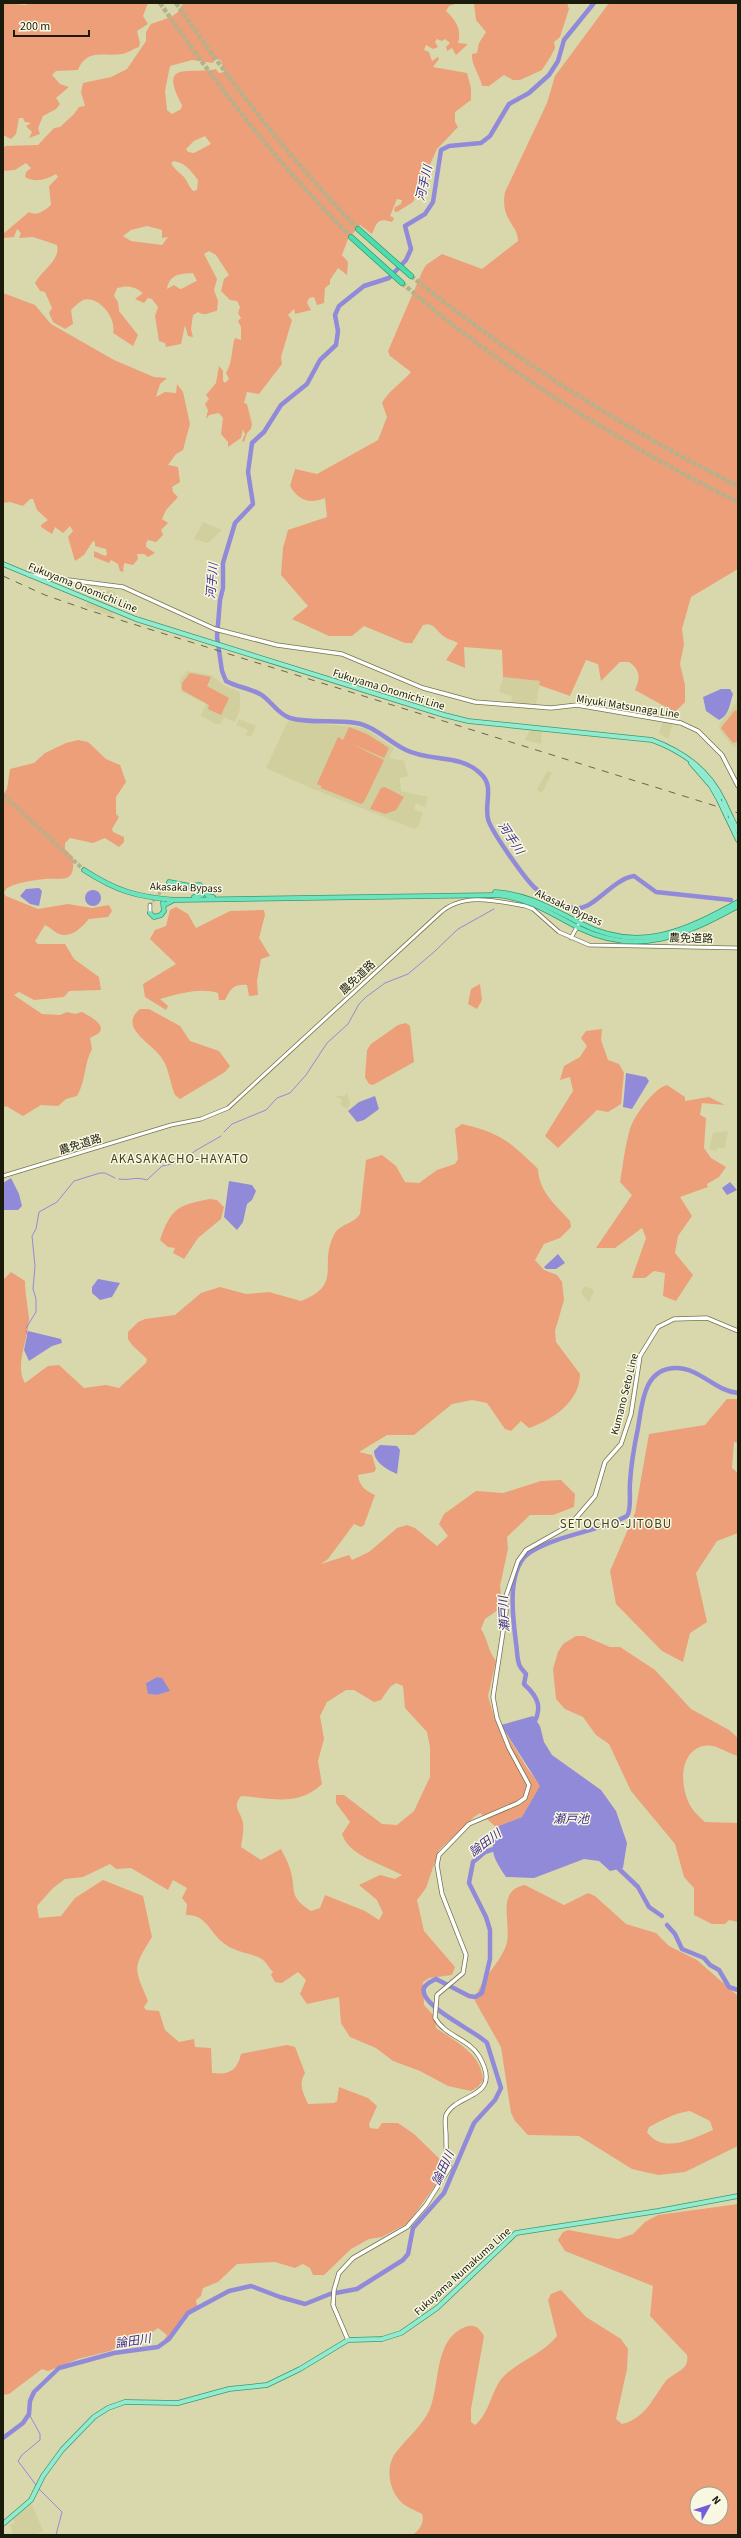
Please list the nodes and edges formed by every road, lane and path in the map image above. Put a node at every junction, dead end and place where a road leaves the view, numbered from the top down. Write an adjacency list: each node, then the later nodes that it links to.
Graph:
1 (358, 229): 3 (highway)
2 (351, 237): 4 (highway)
3 (411, 276)
4 (402, 283)
5 (3, 564): 6 (main road, Fukuyama Onomichi Line)
6 (28, 575): 7 (main road, Fukuyama Onomichi Line); 8 (main road, Miyuki Matsunaga Line)
7 (677, 751): 9 (main road, Fukuyama Onomichi Line, bridge); 10 (main road, Fukuyama Onomichi Line, bridge)
8 (738, 786)
9 (738, 831)
10 (738, 840)
11 (168, 883): 13 (highway)
12 (107, 884): 12 (highway, Akasaka Bypass); 14 (highway, Akasaka Bypass)
13 (203, 888): 17 (highway); 18 (highway)
14 (122, 890): 16 (highway, Akasaka Bypass); 17 (highway, Akasaka Bypass)
15 (399, 895): 18 (highway, Akasaka Bypass); 19 (highway, Akasaka Bypass); 26 (highway, Akasaka Bypass)
16 (154, 898): 19 (highway, Akasaka Bypass); 22 (highway)
17 (175, 898): 18 (highway, Akasaka Bypass)
18 (215, 898)
19 (204, 899): 22 (highway)
20 (738, 902): 26 (highway, Akasaka Bypass)
21 (150, 905): 24 (street)
22 (164, 905): 24 (highway)
23 (738, 906): 26 (highway, Akasaka Bypass)
24 (150, 914)
25 (584, 914): 26 (street)
26 (579, 925): 27 (street)
27 (571, 938): 28 (street, 農免道路); 29 (street, 農免道路)
28 (738, 948)
29 (3, 1176)
30 (738, 1331): 32 (main road, Kumano Seto Line)
31 (738, 2196): 32 (main road, Fukuyama Numakuma Line)
32 (348, 2340): 33 (main road, Fukuyama Numakuma Line)
33 (3, 2524)

